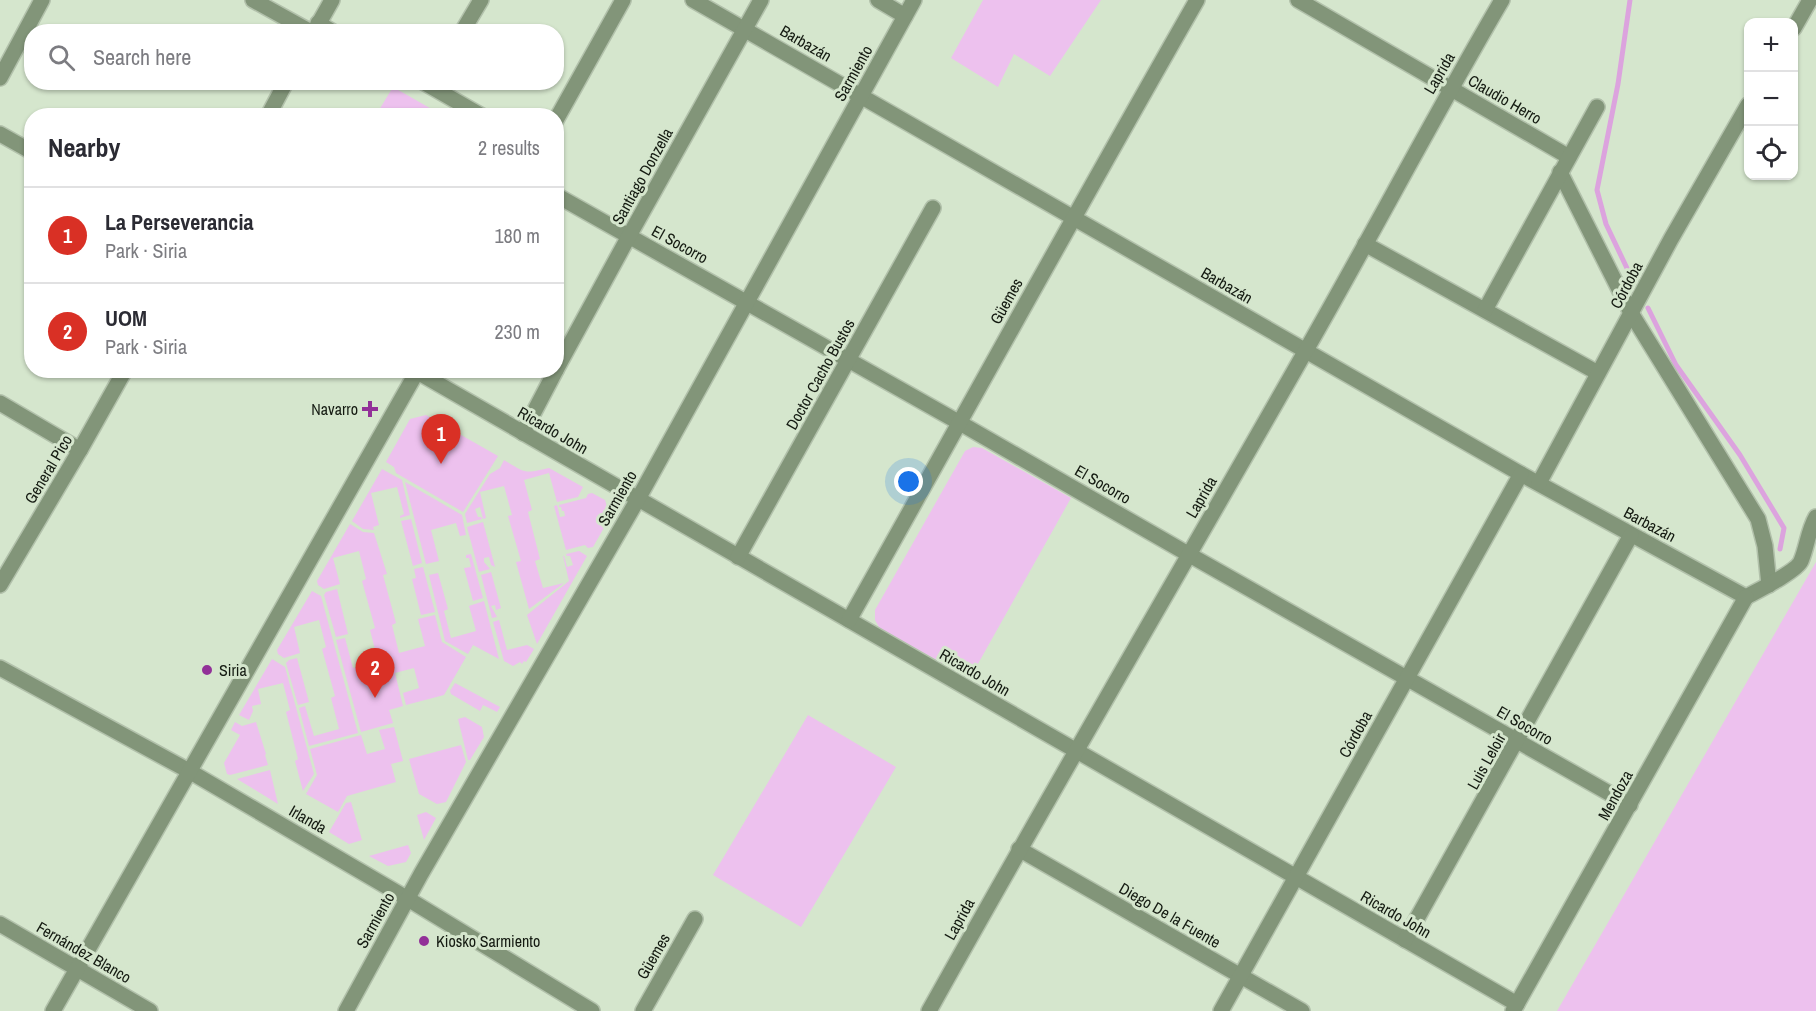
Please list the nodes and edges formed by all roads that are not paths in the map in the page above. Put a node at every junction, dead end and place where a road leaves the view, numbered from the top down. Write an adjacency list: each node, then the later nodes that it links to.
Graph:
1 (42, 0): 16 (street)
2 (253, 0): 17 (street)
3 (332, 0): 18 (street)
4 (481, 0): 19 (street)
5 (623, 0): 30 (street)
6 (693, 0): 20 (street, Barbazán)
7 (761, 0): 20 (street, Santiago Donzella)
8 (878, 0): 14 (street)
9 (914, 0): 14 (street, Sarmiento)
10 (1197, 0): 38 (street, Güemes)
11 (1298, 0): 23 (street, Claudio Herro)
12 (1502, 0): 23 (street, Laprida)
13 (1810, 0): 15 (street)
14 (905, 16): 26 (street, Sarmiento)
15 (1798, 21)
16 (29, 24)
17 (303, 24)
18 (317, 24)
19 (467, 24)
20 (745, 29): 26 (street, Barbazán); 39 (street, Santiago Donzella)
21 (24, 33): 22 (street)
22 (0, 78)
23 (1450, 88): 34 (street, Claudio Herro); 40 (street, Laprida)
24 (282, 90): 28 (street)
25 (438, 90): 29 (street)
26 (861, 96): 38 (street, Barbazán); 41 (street, Sarmiento)
27 (1597, 106): 34 (street)
28 (272, 108)
29 (468, 108)
30 (563, 108)
31 (1744, 114): 43 (street, Córdoba)
32 (0, 134): 33 (street)
33 (24, 148)
34 (1569, 157): 35 (street)
35 (1560, 172): 42 (street); 43 (street)
36 (564, 199): 39 (street, El Socorro)
37 (933, 208): 46 (street, Doctor Cacho Bustos)
38 (1073, 217): 44 (street, Barbazán); 53 (street, Güemes)
39 (629, 236): 41 (street, El Socorro); 45 (street, Santiago Donzella)
40 (1365, 243): 42 (street); 44 (street, Laprida)
41 (747, 303): 46 (street, El Socorro); 58 (street, Sarmiento)
42 (1485, 310): 47 (street)
43 (1631, 313): 47 (street, Córdoba); 64 (street)
44 (1306, 351): 56 (street, Barbazán); 61 (street, Laprida)
45 (564, 355)
46 (849, 360): 53 (street, El Socorro); 62 (street, Doctor Cacho Bustos)
47 (1598, 373): 57 (street, Córdoba)
48 (120, 378): 55 (street, General Pico)
49 (413, 378): 71 (street)
50 (429, 378): 54 (street, Ricardo John)
51 (552, 378): 54 (street, Santiago Donzella)
52 (0, 403): 55 (street)
53 (960, 423): 61 (street, El Socorro); 66 (street, Güemes)
54 (523, 433): 58 (street, Ricardo John)
55 (80, 450): 63 (street, General Pico)
56 (1521, 474): 57 (street, Barbazán); 68 (street, Córdoba)
57 (1539, 483): 60 (street, Barbazán)
58 (638, 499): 62 (street, Ricardo John); 75 (street, Sarmiento)
59 (1814, 521): 64 (street)
60 (1632, 536): 65 (street, Barbazán); 69 (street, Luis Leloir)
61 (1188, 554): 68 (street, El Socorro); 70 (street, Laprida)
62 (738, 557): 66 (street, Ricardo John)
63 (0, 585)
64 (1769, 585): 65 (street)
65 (1746, 597): 72 (street, Mendoza)
66 (849, 620): 70 (street, Ricardo John)
67 (0, 668): 71 (street, Irlanda)
68 (1407, 678): 69 (street, El Socorro); 74 (street, Córdoba)
69 (1518, 741): 72 (street, El Socorro); 78 (street, Luis Leloir)
70 (1077, 752): 73 (street, Laprida); 74 (street, Ricardo John)
71 (189, 771): 75 (street, Irlanda); 79 (street)
72 (1630, 805): 81 (street, Mendoza)
73 (1019, 849): 80 (street, Diego De la Fuente); 87 (street, Laprida)
74 (1295, 877): 78 (street, Ricardo John); 80 (street, Córdoba)
75 (408, 899): 84 (street, Sarmiento); 85 (street, Irlanda)
76 (695, 919): 86 (street, Güemes)
77 (0, 924): 79 (street, Fernández Blanco)
78 (1406, 940): 81 (street, Ricardo John)
79 (78, 969): 82 (street); 83 (street, Fernández Blanco)
80 (1241, 976): 88 (street, Córdoba); 89 (street, Diego De la Fuente)
81 (1515, 1007)
82 (53, 1011)
83 (150, 1011)
84 (346, 1011)
85 (592, 1011)
86 (642, 1011)
87 (929, 1011)
88 (1221, 1011)
89 (1302, 1011)

